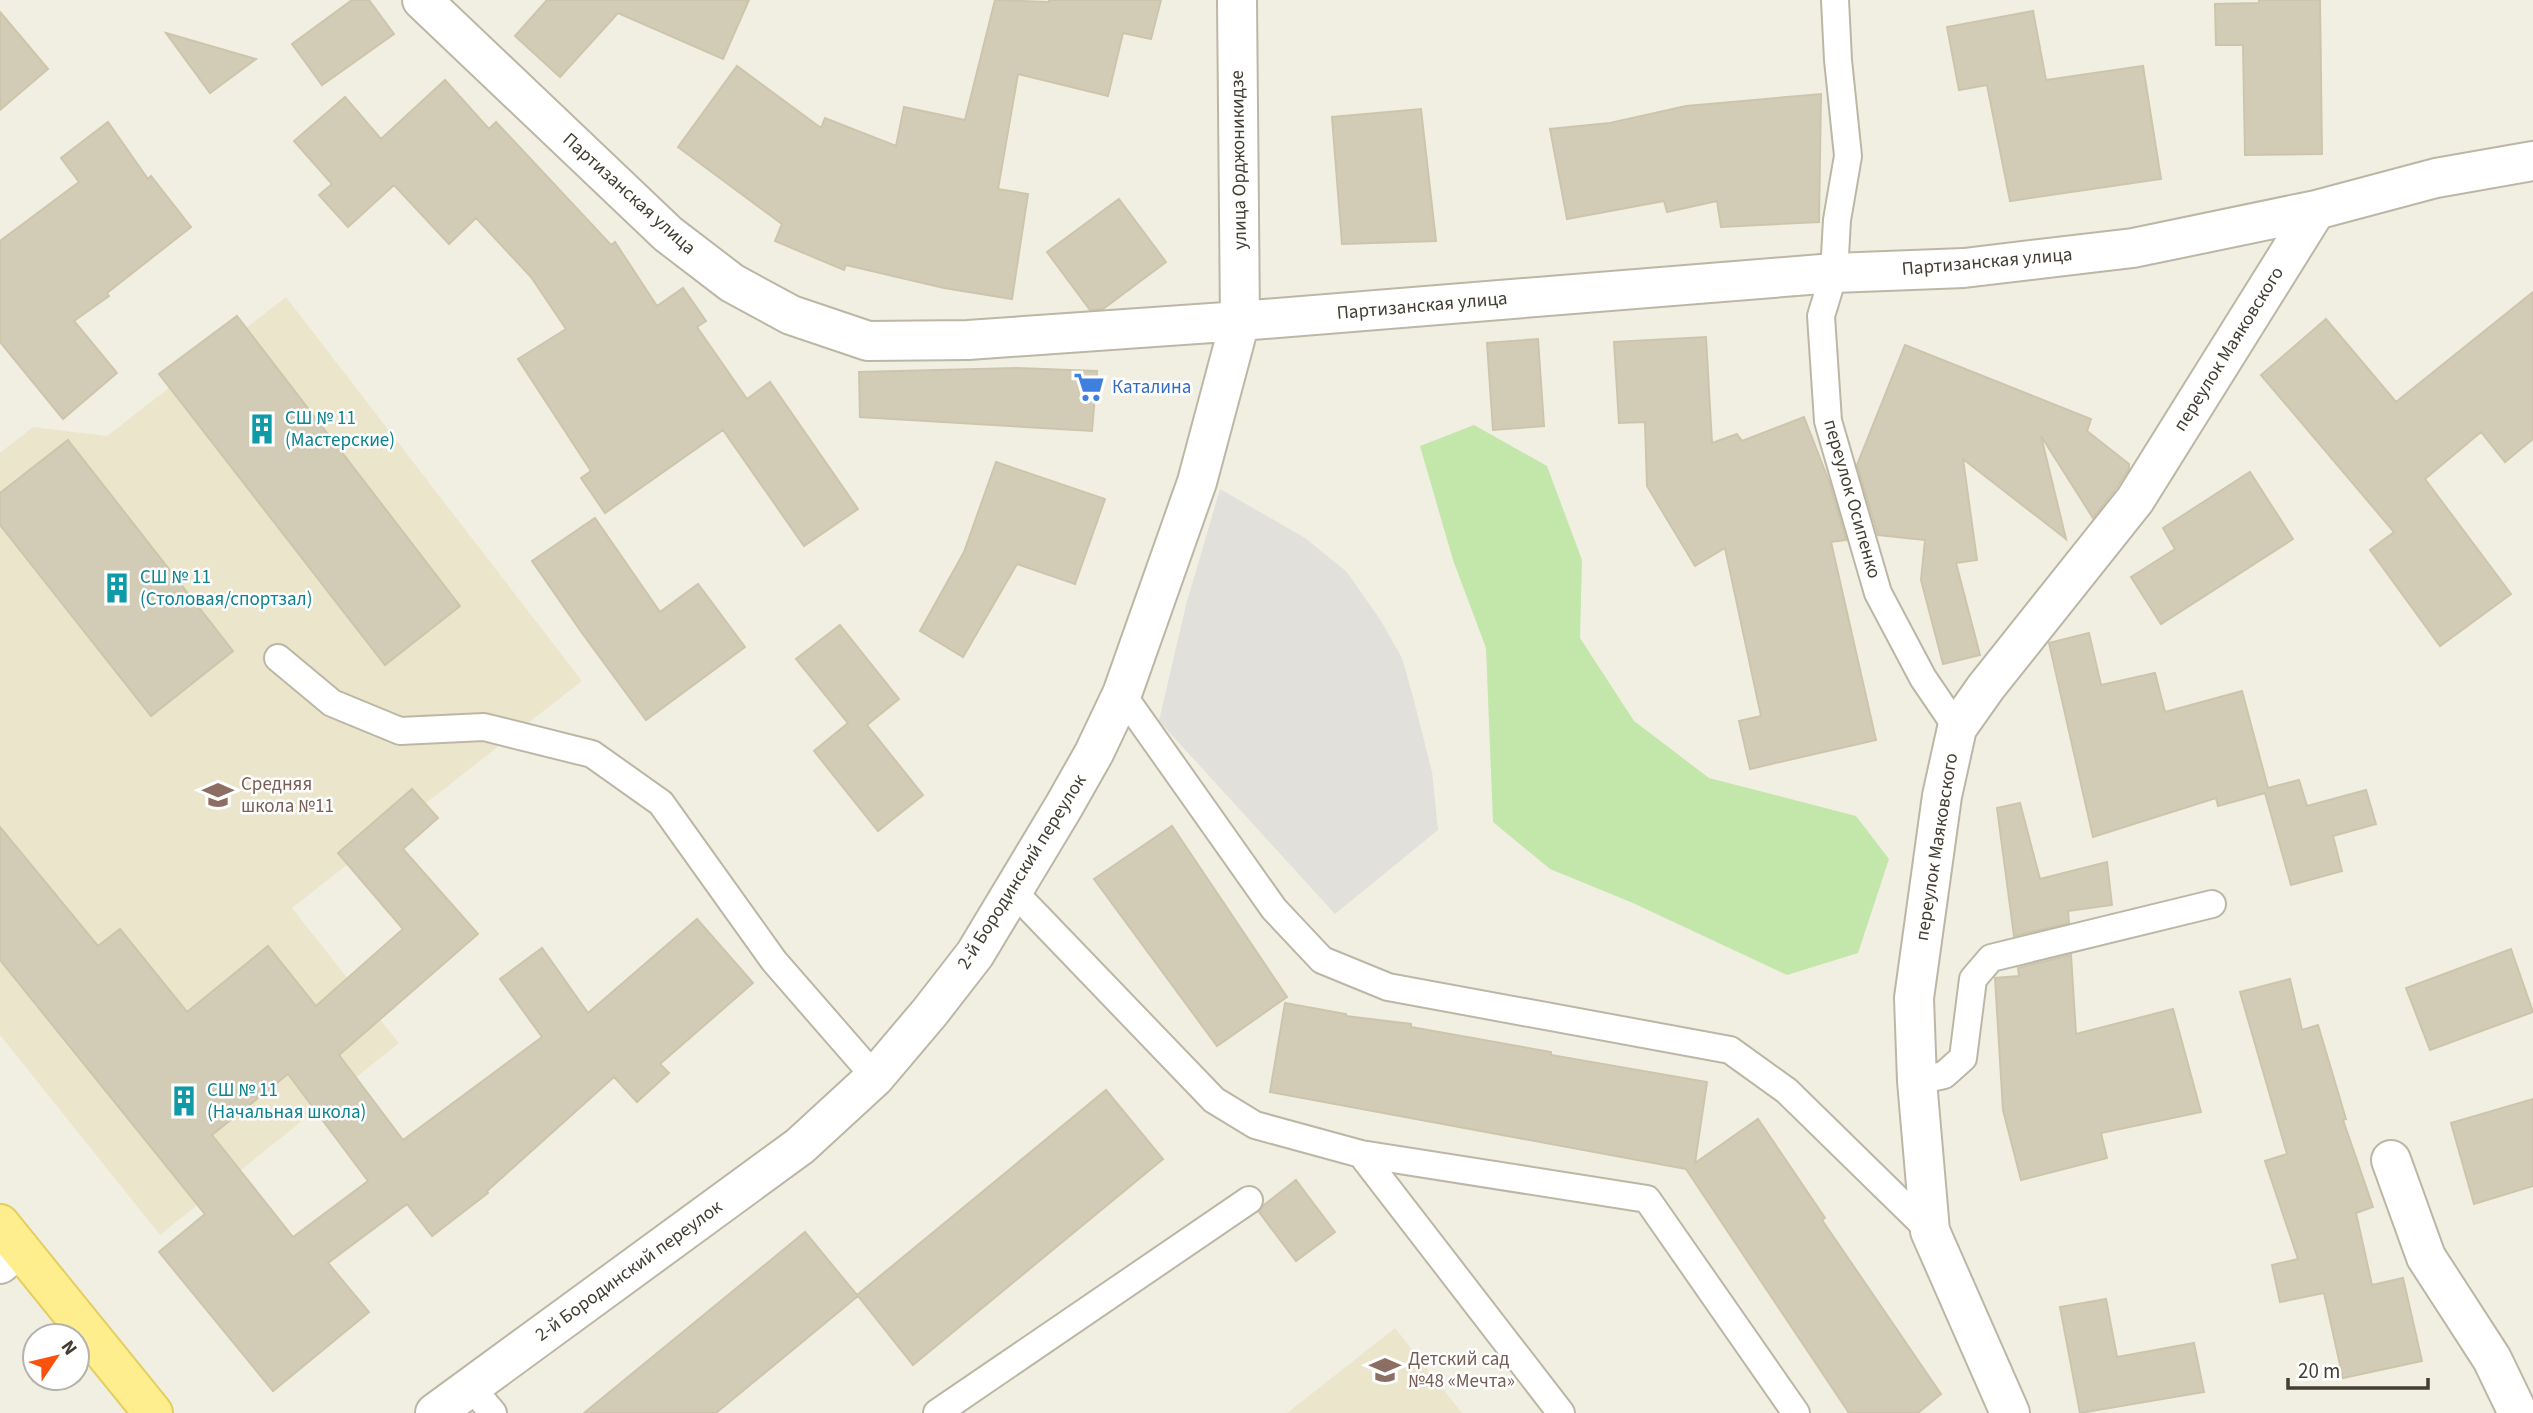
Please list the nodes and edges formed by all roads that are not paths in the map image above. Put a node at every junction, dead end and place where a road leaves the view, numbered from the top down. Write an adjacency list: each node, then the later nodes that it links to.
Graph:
1 (422, 0): 7 (street, Партизанская улица)
2 (1237, 0): 7 (street, улица Орджоникидзе)
3 (1835, 0): 6 (lane, переулок Осипенко)
4 (2533, 160): 5 (street, Партизанская улица)
5 (2316, 210): 6 (street, Партизанская улица); 10 (street, переулок Маяковского)
6 (1834, 272): 7 (street, Партизанская улица); 10 (lane, переулок Осипенко)
7 (1240, 321): 9 (street, 2-й Бородинский переулок)
8 (278, 658): 13 (lane)
9 (1122, 694): 11 (street, 2-й Бородинский переулок); 18 (lane)
10 (1957, 728): 14 (street, переулок Маяковского)
11 (1013, 891): 13 (street, 2-й Бородинский переулок); 15 (lane)
12 (2212, 904): 14 (lane)
13 (875, 1077): 20 (street, 2-й Бородинский переулок)
14 (1917, 1081): 18 (street, переулок Маяковского)
15 (1361, 1154): 24 (lane); 25 (lane)
16 (2390, 1160): 27 (street)
17 (1249, 1200): 23 (lane)
18 (1930, 1231): 26 (street, переулок Маяковского)
19 (6, 1245): 21 (main road)
20 (482, 1400): 22 (street, 2-й Бородинский переулок)
21 (153, 1413)
22 (435, 1413)
23 (937, 1413)
24 (1561, 1413)
25 (1796, 1413)
26 (2010, 1413)
27 (2518, 1413)

